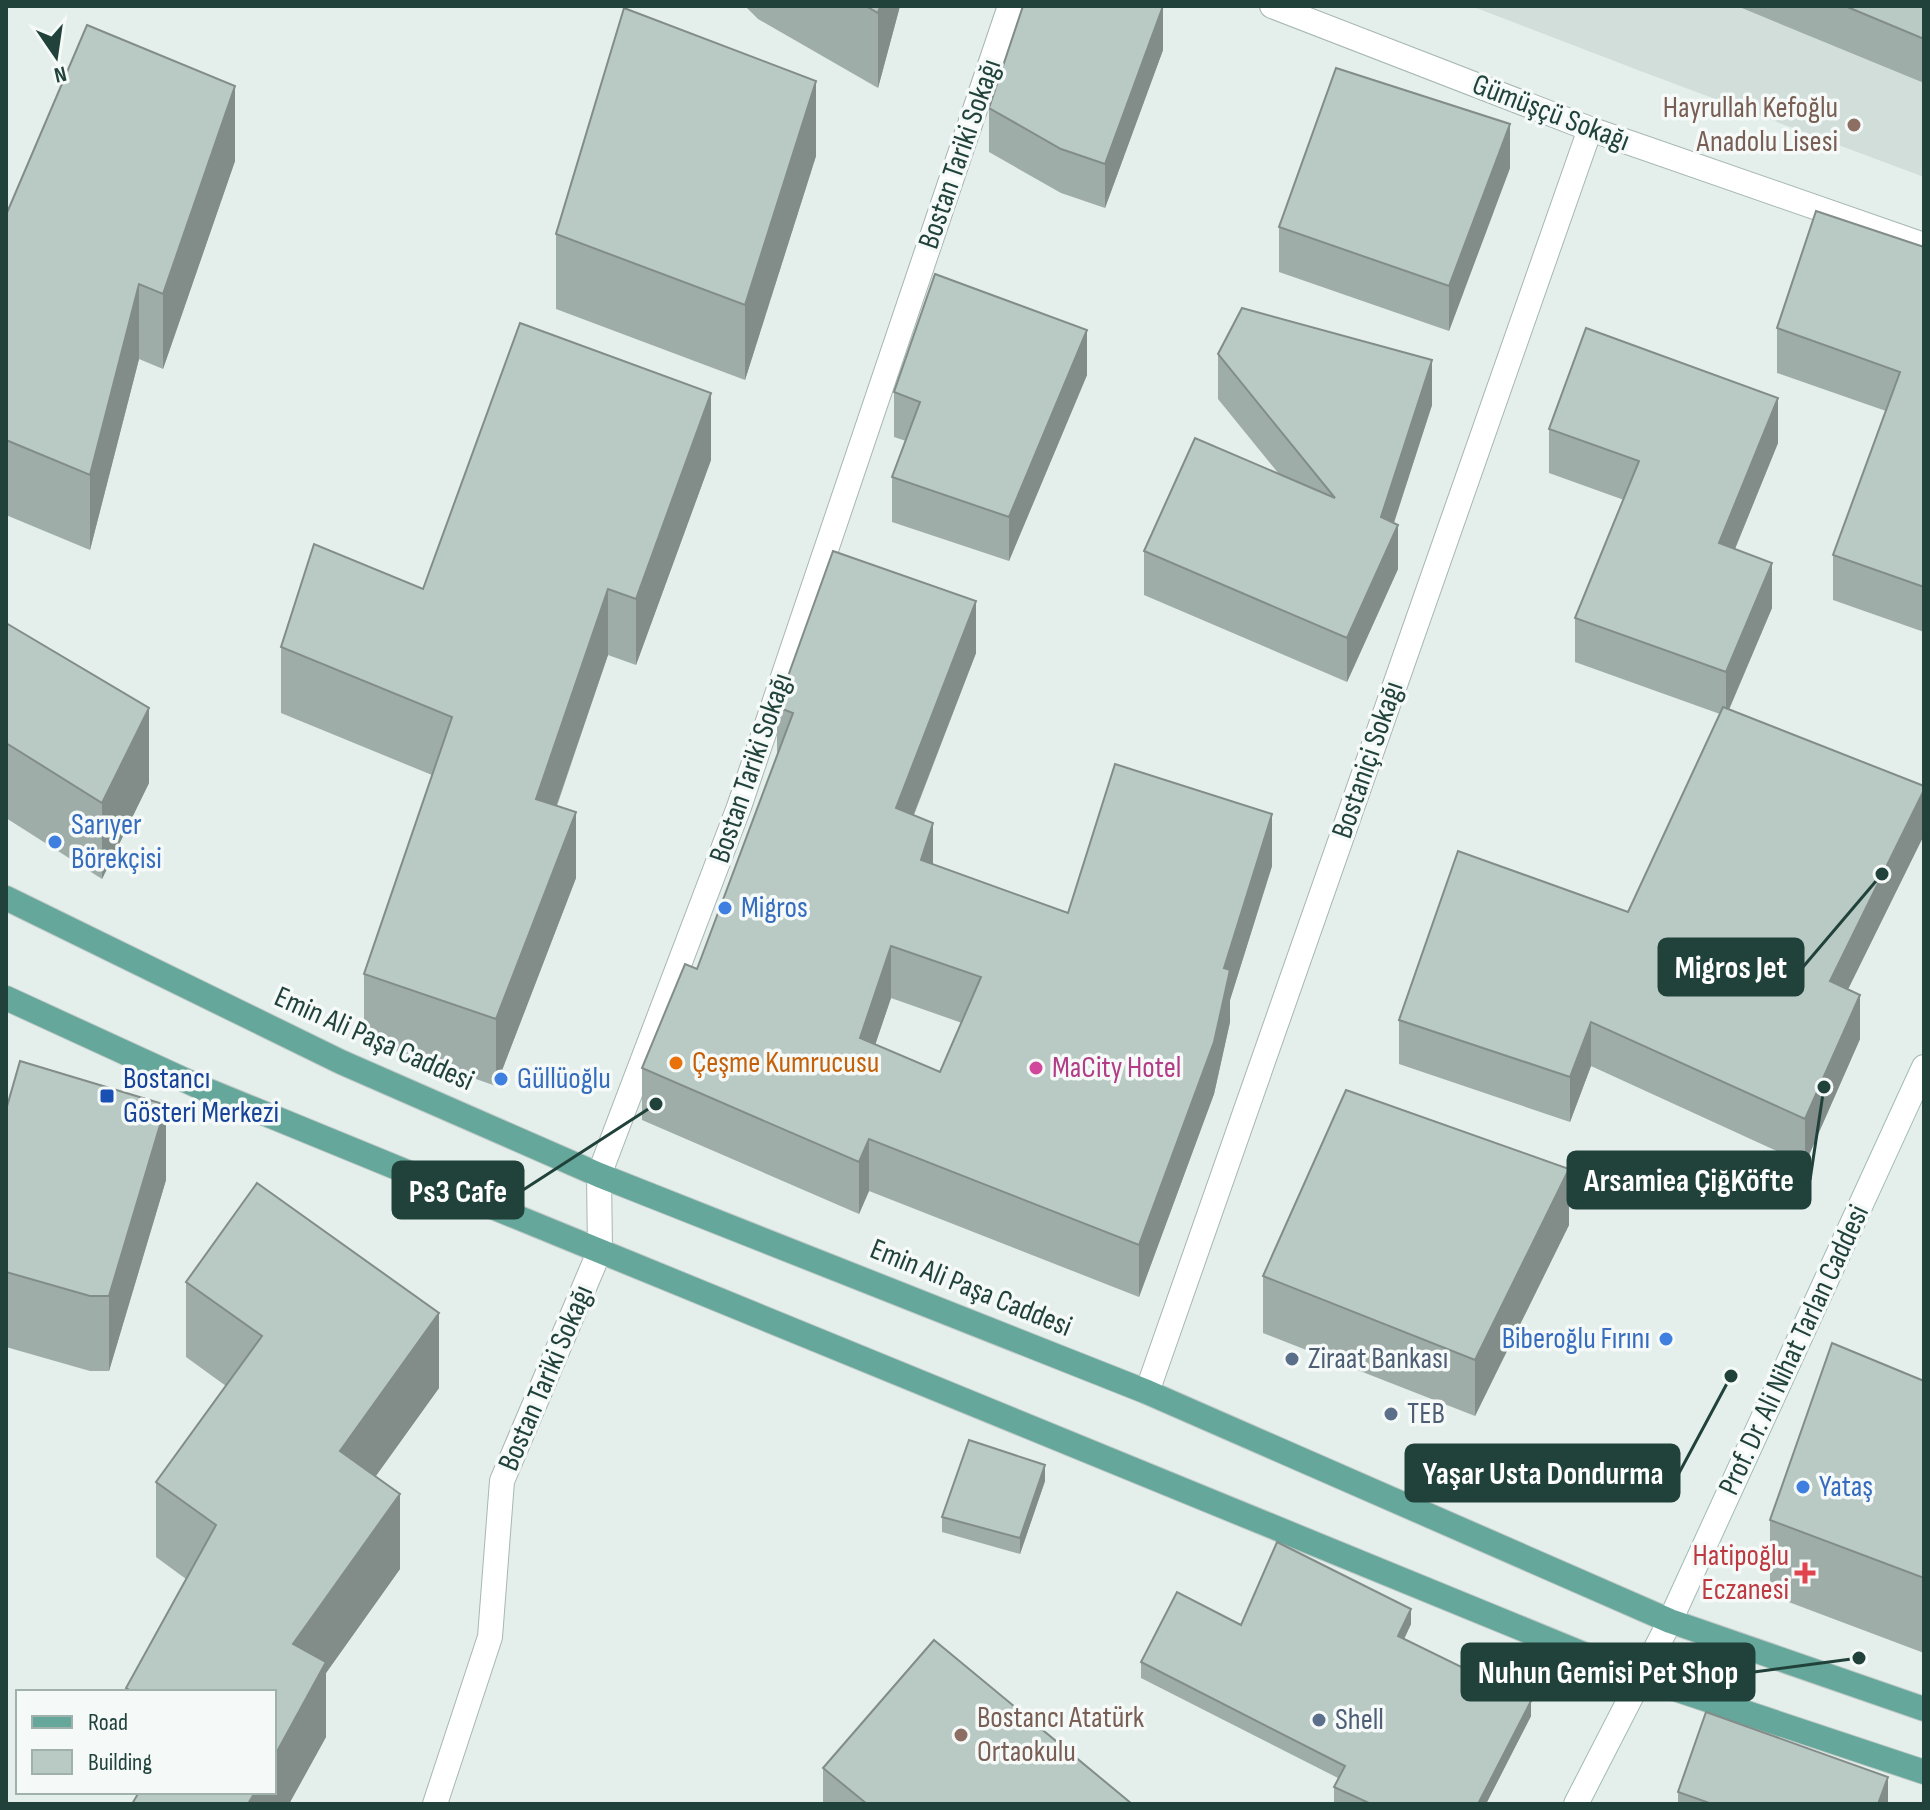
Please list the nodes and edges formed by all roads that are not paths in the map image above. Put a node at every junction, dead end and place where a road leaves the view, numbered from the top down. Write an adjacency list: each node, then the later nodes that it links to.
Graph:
1 (1010, 6): 8 (street, Bostan Tariki Sokağı)
2 (1272, 6): 3 (street, Gümüşçü Sokağı)
3 (1590, 129): 4 (street, Gümüşçü Sokağı); 10 (street, Bostaniçi Sokağı)
4 (1924, 245)
5 (6, 898): 8 (main road, Emin Ali Paşa Caddesi)
6 (6, 998): 9 (main road)
7 (1924, 1067): 11 (street, Prof. Dr. Ali Nihat Tarlan Caddesi)
8 (599, 1175): 9 (street, Bostan Tariki Sokağı); 10 (main road, Emin Ali Paşa Caddesi)
9 (600, 1250): 12 (main road); 15 (street, Bostan Tariki Sokağı)
10 (1147, 1392): 11 (main road, Emin Ali Paşa Caddesi)
11 (1670, 1621): 12 (street, Prof. Dr. Ali Nihat Tarlan Caddesi); 13 (main road, Emin Ali Paşa Caddesi)
12 (1642, 1678): 14 (main road); 16 (street, Prof. Dr. Ali Nihat Tarlan Caddesi)
13 (1924, 1709)
14 (1924, 1772)
15 (435, 1804)
16 (1576, 1804)

